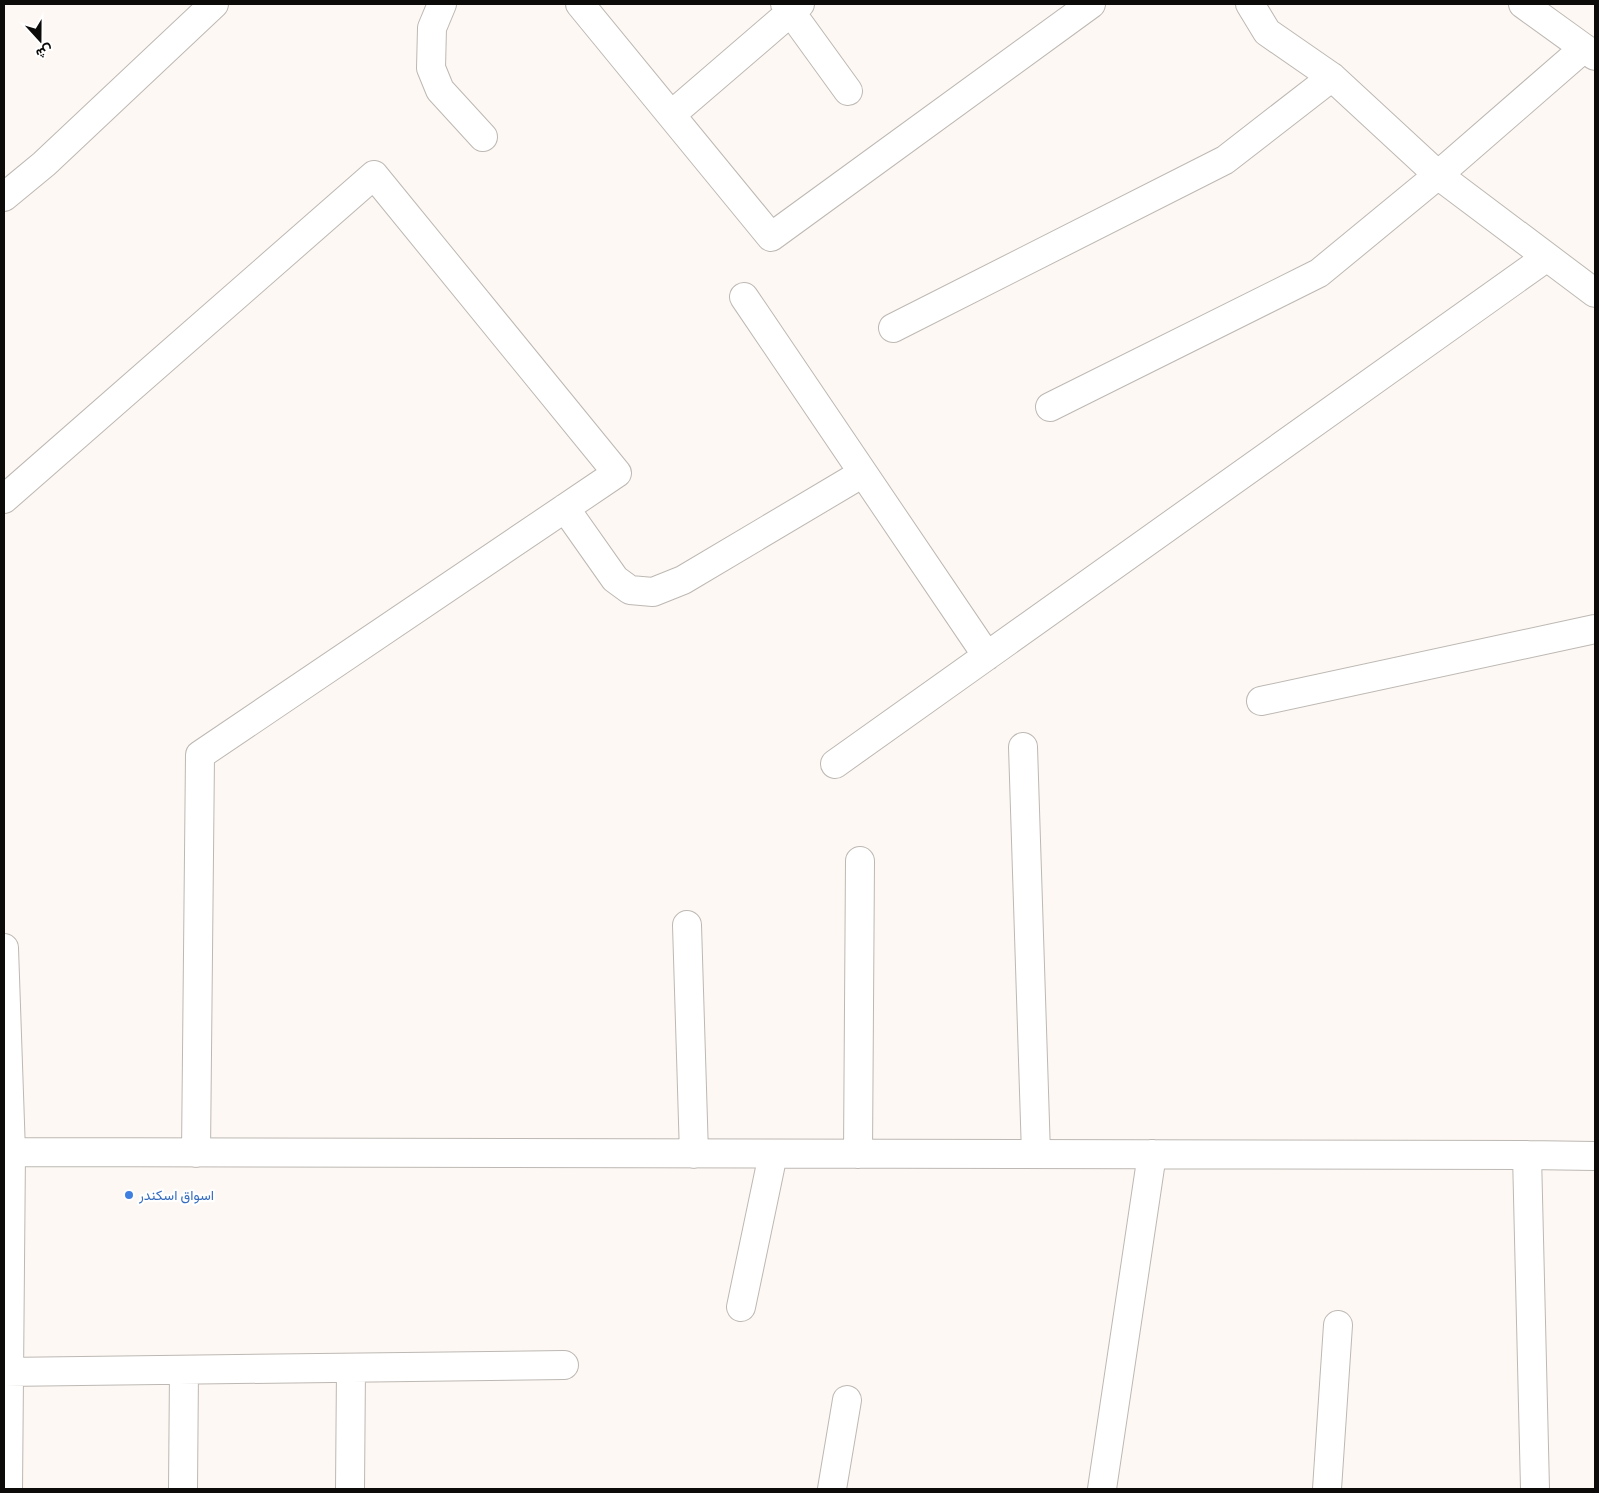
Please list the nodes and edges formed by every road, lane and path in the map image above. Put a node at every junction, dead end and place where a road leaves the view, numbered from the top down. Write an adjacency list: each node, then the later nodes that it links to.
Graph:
1 (214, 4): 14 (street)
2 (442, 4): 12 (street)
3 (580, 4): 11 (street)
4 (1091, 4): 11 (street)
5 (1250, 4): 9 (street)
6 (1523, 4): 8 (street)
7 (792, 6): 10 (street); 11 (street)
8 (1590, 52): 13 (street)
9 (1332, 77): 13 (street); 18 (street)
10 (848, 91)
11 (671, 115)
12 (483, 137)
13 (1438, 175): 15 (street); 19 (street)
14 (4, 197)
15 (1548, 257): 16 (street); 24 (street)
16 (1595, 293)
17 (744, 298): 20 (street)
18 (893, 328)
19 (1050, 407)
20 (863, 473): 22 (street); 24 (street)
21 (4, 499): 22 (street)
22 (565, 508): 32 (street)
23 (1595, 629): 25 (street)
24 (986, 656): 27 (street)
25 (1261, 701)
26 (1023, 747): 36 (street)
27 (835, 764)
28 (860, 861): 35 (street)
29 (687, 925): 33 (street)
30 (4, 948): 31 (street)
31 (8, 1152): 32 (street); 45 (street)
32 (196, 1153): 33 (street)
33 (694, 1154): 34 (street)
34 (773, 1154): 35 (street); 40 (street)
35 (858, 1154): 36 (street)
36 (1036, 1154): 37 (street)
37 (1152, 1154): 38 (street); 51 (street)
38 (1527, 1155): 39 (street); 53 (street)
39 (1595, 1156)
40 (741, 1307)
41 (1338, 1325): 52 (street)
42 (564, 1365): 43 (street)
43 (351, 1368): 44 (street); 49 (street)
44 (184, 1370): 45 (street); 48 (street)
45 (6, 1372): 47 (street)
46 (847, 1400): 50 (street)
47 (8, 1489)
48 (183, 1489)
49 (350, 1489)
50 (832, 1489)
51 (1102, 1489)
52 (1326, 1489)
53 (1535, 1489)

